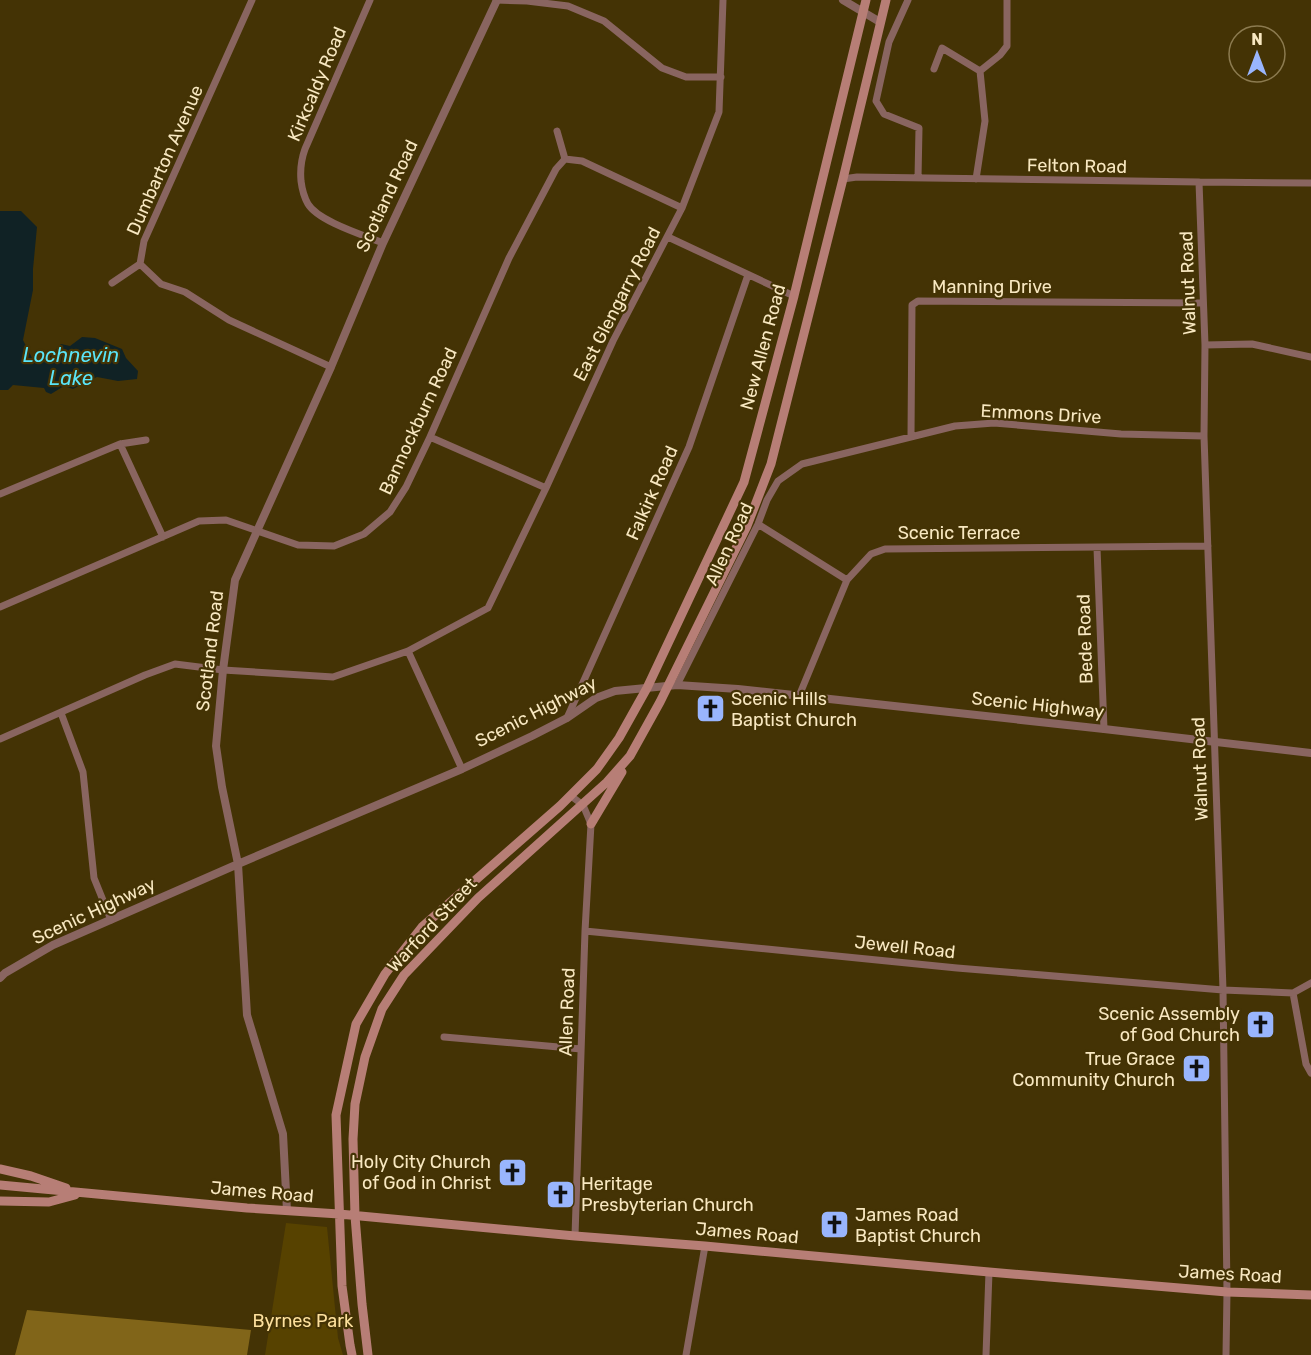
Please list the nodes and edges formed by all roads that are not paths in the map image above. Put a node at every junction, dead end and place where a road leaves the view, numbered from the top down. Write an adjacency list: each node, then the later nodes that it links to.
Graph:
1 (252, 0): 25 (street, Dumbarton Avenue)
2 (370, 0): 24 (street, Kirkcaldy Road)
3 (496, 0): 14 (street); 24 (street, Scotland Road)
4 (723, 0): 14 (street, East Glengarry Road)
5 (843, 0): 10 (street)
6 (866, 0): 10 (main road, New Allen Road)
7 (886, 0): 11 (main road, New Allen Road)
8 (908, 0): 17 (street)
9 (1007, 0): 13 (street)
10 (863, 12): 11 (street); 28 (main road, New Allen Road)
11 (880, 22): 18 (main road, New Allen Road)
12 (934, 69): 13 (street)
13 (980, 71): 19 (street)
14 (721, 77): 22 (street, East Glengarry Road)
15 (557, 131): 16 (street)
16 (565, 159): 22 (street); 35 (street, Bannockburn Road)
17 (918, 178): 18 (street, Felton Road); 19 (street, Felton Road)
18 (843, 179): 50 (main road, New Allen Road)
19 (976, 179): 20 (street, Felton Road)
20 (1199, 182): 21 (street, Felton Road); 29 (street, Walnut Road)
21 (1311, 183)
22 (682, 208): 23 (street, East Glengarry Road)
23 (668, 237): 26 (street); 39 (street, East Glengarry Road)
24 (382, 243): 32 (street, Scotland Road)
25 (140, 264): 27 (street); 32 (street, Dumbarton Avenue)
26 (748, 275): 28 (street); 54 (street, Falkirk Road)
27 (112, 283)
28 (794, 296): 51 (main road, New Allen Road)
29 (1203, 303): 30 (street, Walnut Road); 33 (street, Manning Drive)
30 (1205, 345): 31 (street); 34 (street, Walnut Road)
31 (1311, 357)
32 (332, 367): 42 (street, Scotland Road)
33 (910, 436): 34 (street, Emmons Drive); 38 (street, Emmons Drive)
34 (1204, 436): 44 (street, Walnut Road)
35 (430, 437): 39 (street); 42 (street, Bannockburn Road)
36 (146, 440): 37 (street)
37 (120, 444): 40 (street); 43 (street)
38 (778, 481): 41 (street, Allen Road)
39 (546, 488): 48 (street, East Glengarry Road)
40 (0, 494)
41 (758, 524): 46 (street); 50 (street, Allen Road)
42 (258, 532): 43 (street, Bannockburn Road); 49 (street, Scotland Road)
43 (163, 537): 47 (street, Bannockburn Road)
44 (1209, 546): 45 (street, Scenic Terrace); 57 (street, Walnut Road)
45 (1097, 548): 46 (street, Scenic Terrace); 55 (street, Bede Road)
46 (847, 580): 52 (street, Scenic Terrace)
47 (0, 607)
48 (408, 651): 49 (street); 60 (street)
49 (223, 670): 53 (street); 64 (street, Scotland Road)
50 (672, 685): 51 (street, Scenic Highway); 52 (street, Scenic Highway); 59 (main road, Warford Street)
51 (647, 688): 54 (street, Scenic Highway); 61 (main road, Warford Street)
52 (799, 696): 55 (street, Scenic Highway)
53 (61, 713): 56 (street); 65 (street)
54 (567, 718): 60 (street, Scenic Highway)
55 (1104, 729): 57 (street, Scenic Highway)
56 (0, 739)
57 (1215, 742): 58 (street, Scenic Highway); 69 (street, Walnut Road)
58 (1311, 753)
59 (630, 756): 62 (main road, Warford Street); 63 (main road)
60 (462, 769): 64 (street, Scenic Highway)
61 (572, 796): 62 (street, Allen Road); 79 (main road, Warford Street)
62 (583, 805): 63 (street, Allen Road); 80 (main road, Warford Street)
63 (591, 824): 66 (street, Allen Road)
64 (238, 864): 65 (street, Scenic Highway); 78 (street, Scotland Road)
65 (111, 920): 67 (street, Scenic Highway)
66 (585, 931): 69 (street, Jewell Road); 72 (street, Allen Road)
67 (0, 978)
68 (1311, 983): 70 (street)
69 (1223, 990): 70 (street, Jewell Road); 84 (street, Walnut Road)
70 (1293, 993): 73 (street)
71 (444, 1037): 72 (street)
72 (581, 1049): 81 (street, Allen Road)
73 (1311, 1073)
74 (0, 1169): 76 (main road)
75 (0, 1185): 76 (main road, James Road)
76 (82, 1193): 77 (main road); 78 (main road, James Road)
77 (0, 1201)
78 (286, 1211): 79 (main road, James Road)
79 (339, 1214): 80 (main road, James Road); 86 (main road, Warford Street)
80 (355, 1216): 81 (main road, James Road); 87 (main road, Warford Street)
81 (575, 1236): 82 (main road, James Road)
82 (705, 1246): 83 (main road, James Road); 88 (street)
83 (988, 1272): 84 (main road, James Road); 89 (street)
84 (1227, 1292): 85 (main road, James Road); 90 (street, Walnut Road)
85 (1311, 1295)
86 (352, 1355)
87 (368, 1355)
88 (686, 1355)
89 (986, 1355)
90 (1226, 1355)

